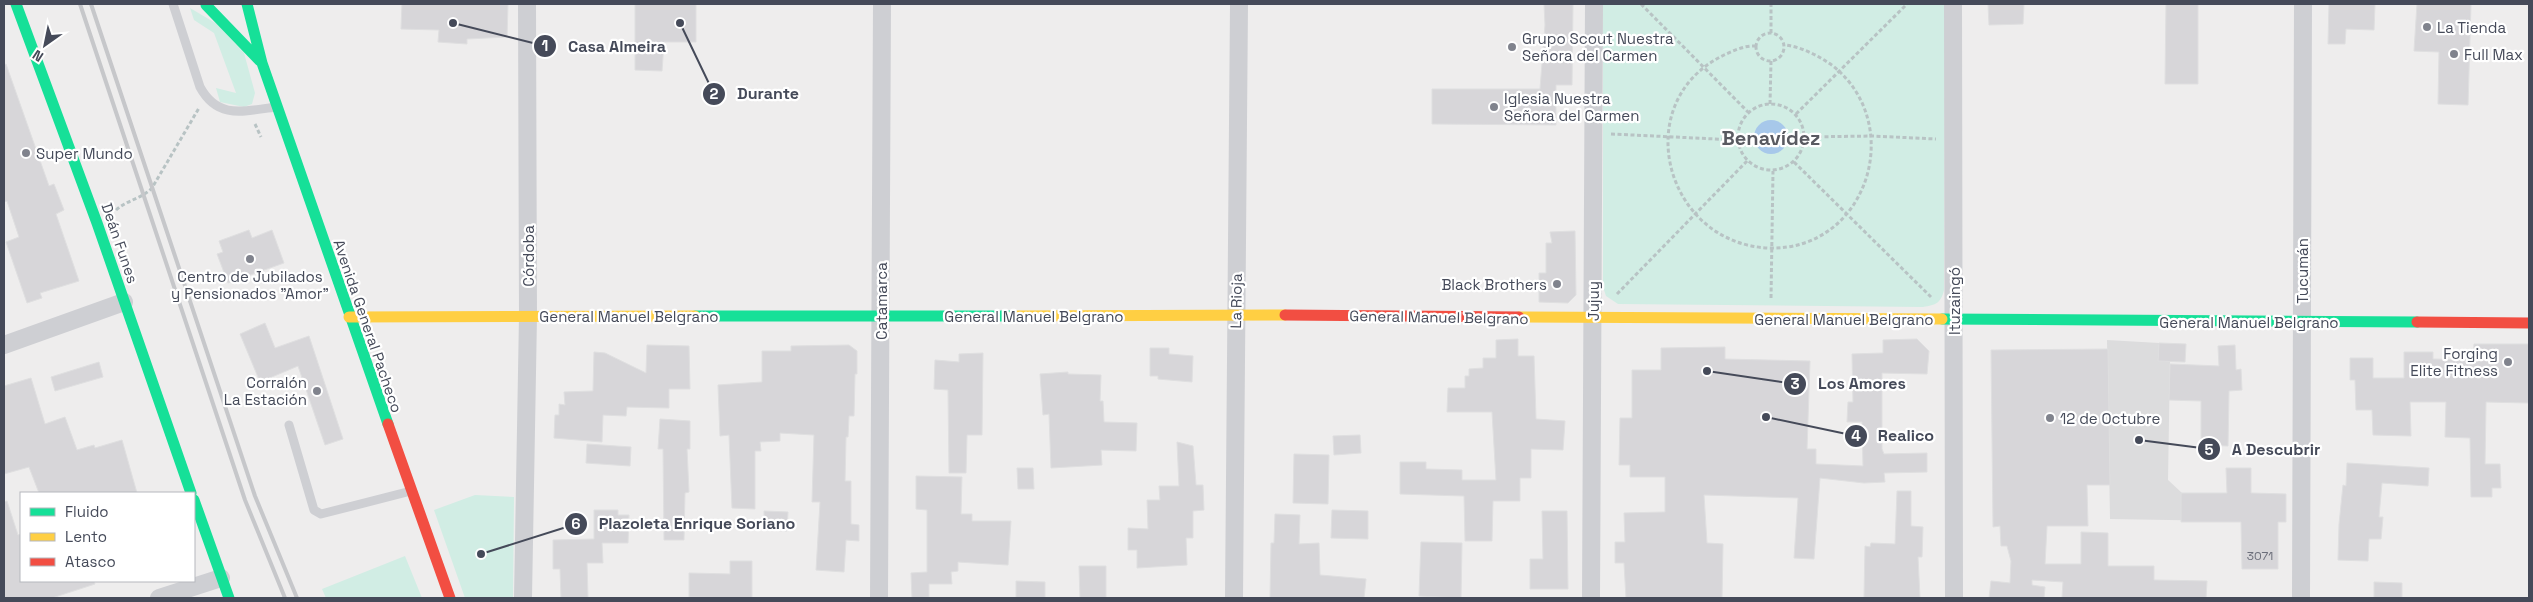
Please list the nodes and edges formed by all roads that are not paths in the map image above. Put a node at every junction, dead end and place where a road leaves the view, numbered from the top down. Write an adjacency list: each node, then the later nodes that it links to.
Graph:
1 (16, 4): 13 (street, Deán Funes)
2 (172, 4): 12 (lane)
3 (208, 4): 11 (street, Avenida General Pacheco)
4 (247, 4): 11 (street, Avenida General Pacheco)
5 (527, 4): 15 (street, Córdoba)
6 (882, 4): 17 (street, Catamarca)
7 (1239, 4): 14 (street, La Rioja)
8 (1594, 4): 18 (street, Jujuy)
9 (1953, 4): 19 (street, Ituzaingó)
10 (2303, 4): 20 (street, Tucumán)
11 (262, 63): 12 (street, Avenida General Pacheco)
12 (277, 107): 16 (street, Avenida General Pacheco)
13 (124, 302): 22 (street); 25 (street, Deán Funes)
14 (1236, 315): 17 (street, General Manuel Belgrano); 18 (street, General Manuel Belgrano); 33 (street, La Rioja)
15 (528, 316): 16 (street, General Manuel Belgrano); 17 (street, General Manuel Belgrano); 31 (street, Córdoba)
16 (349, 317): 24 (street, Avenida General Pacheco)
17 (881, 317): 32 (street, Catamarca)
18 (1593, 319): 19 (street, General Manuel Belgrano); 34 (street, Jujuy)
19 (1954, 320): 20 (street, General Manuel Belgrano); 35 (street, Ituzaingó)
20 (2302, 323): 21 (street, General Manuel Belgrano); 36 (street, Tucumán)
21 (2529, 323)
22 (4, 345)
23 (289, 425): 24 (lane)
24 (411, 491): 30 (street, Avenida General Pacheco)
25 (191, 492)
26 (195, 503): 27 (street)
27 (221, 578): 28 (street); 29 (street)
28 (159, 598)
29 (229, 598)
30 (450, 598)
31 (524, 598)
32 (879, 598)
33 (1234, 598)
34 (1590, 598)
35 (1954, 598)
36 (2301, 598)

